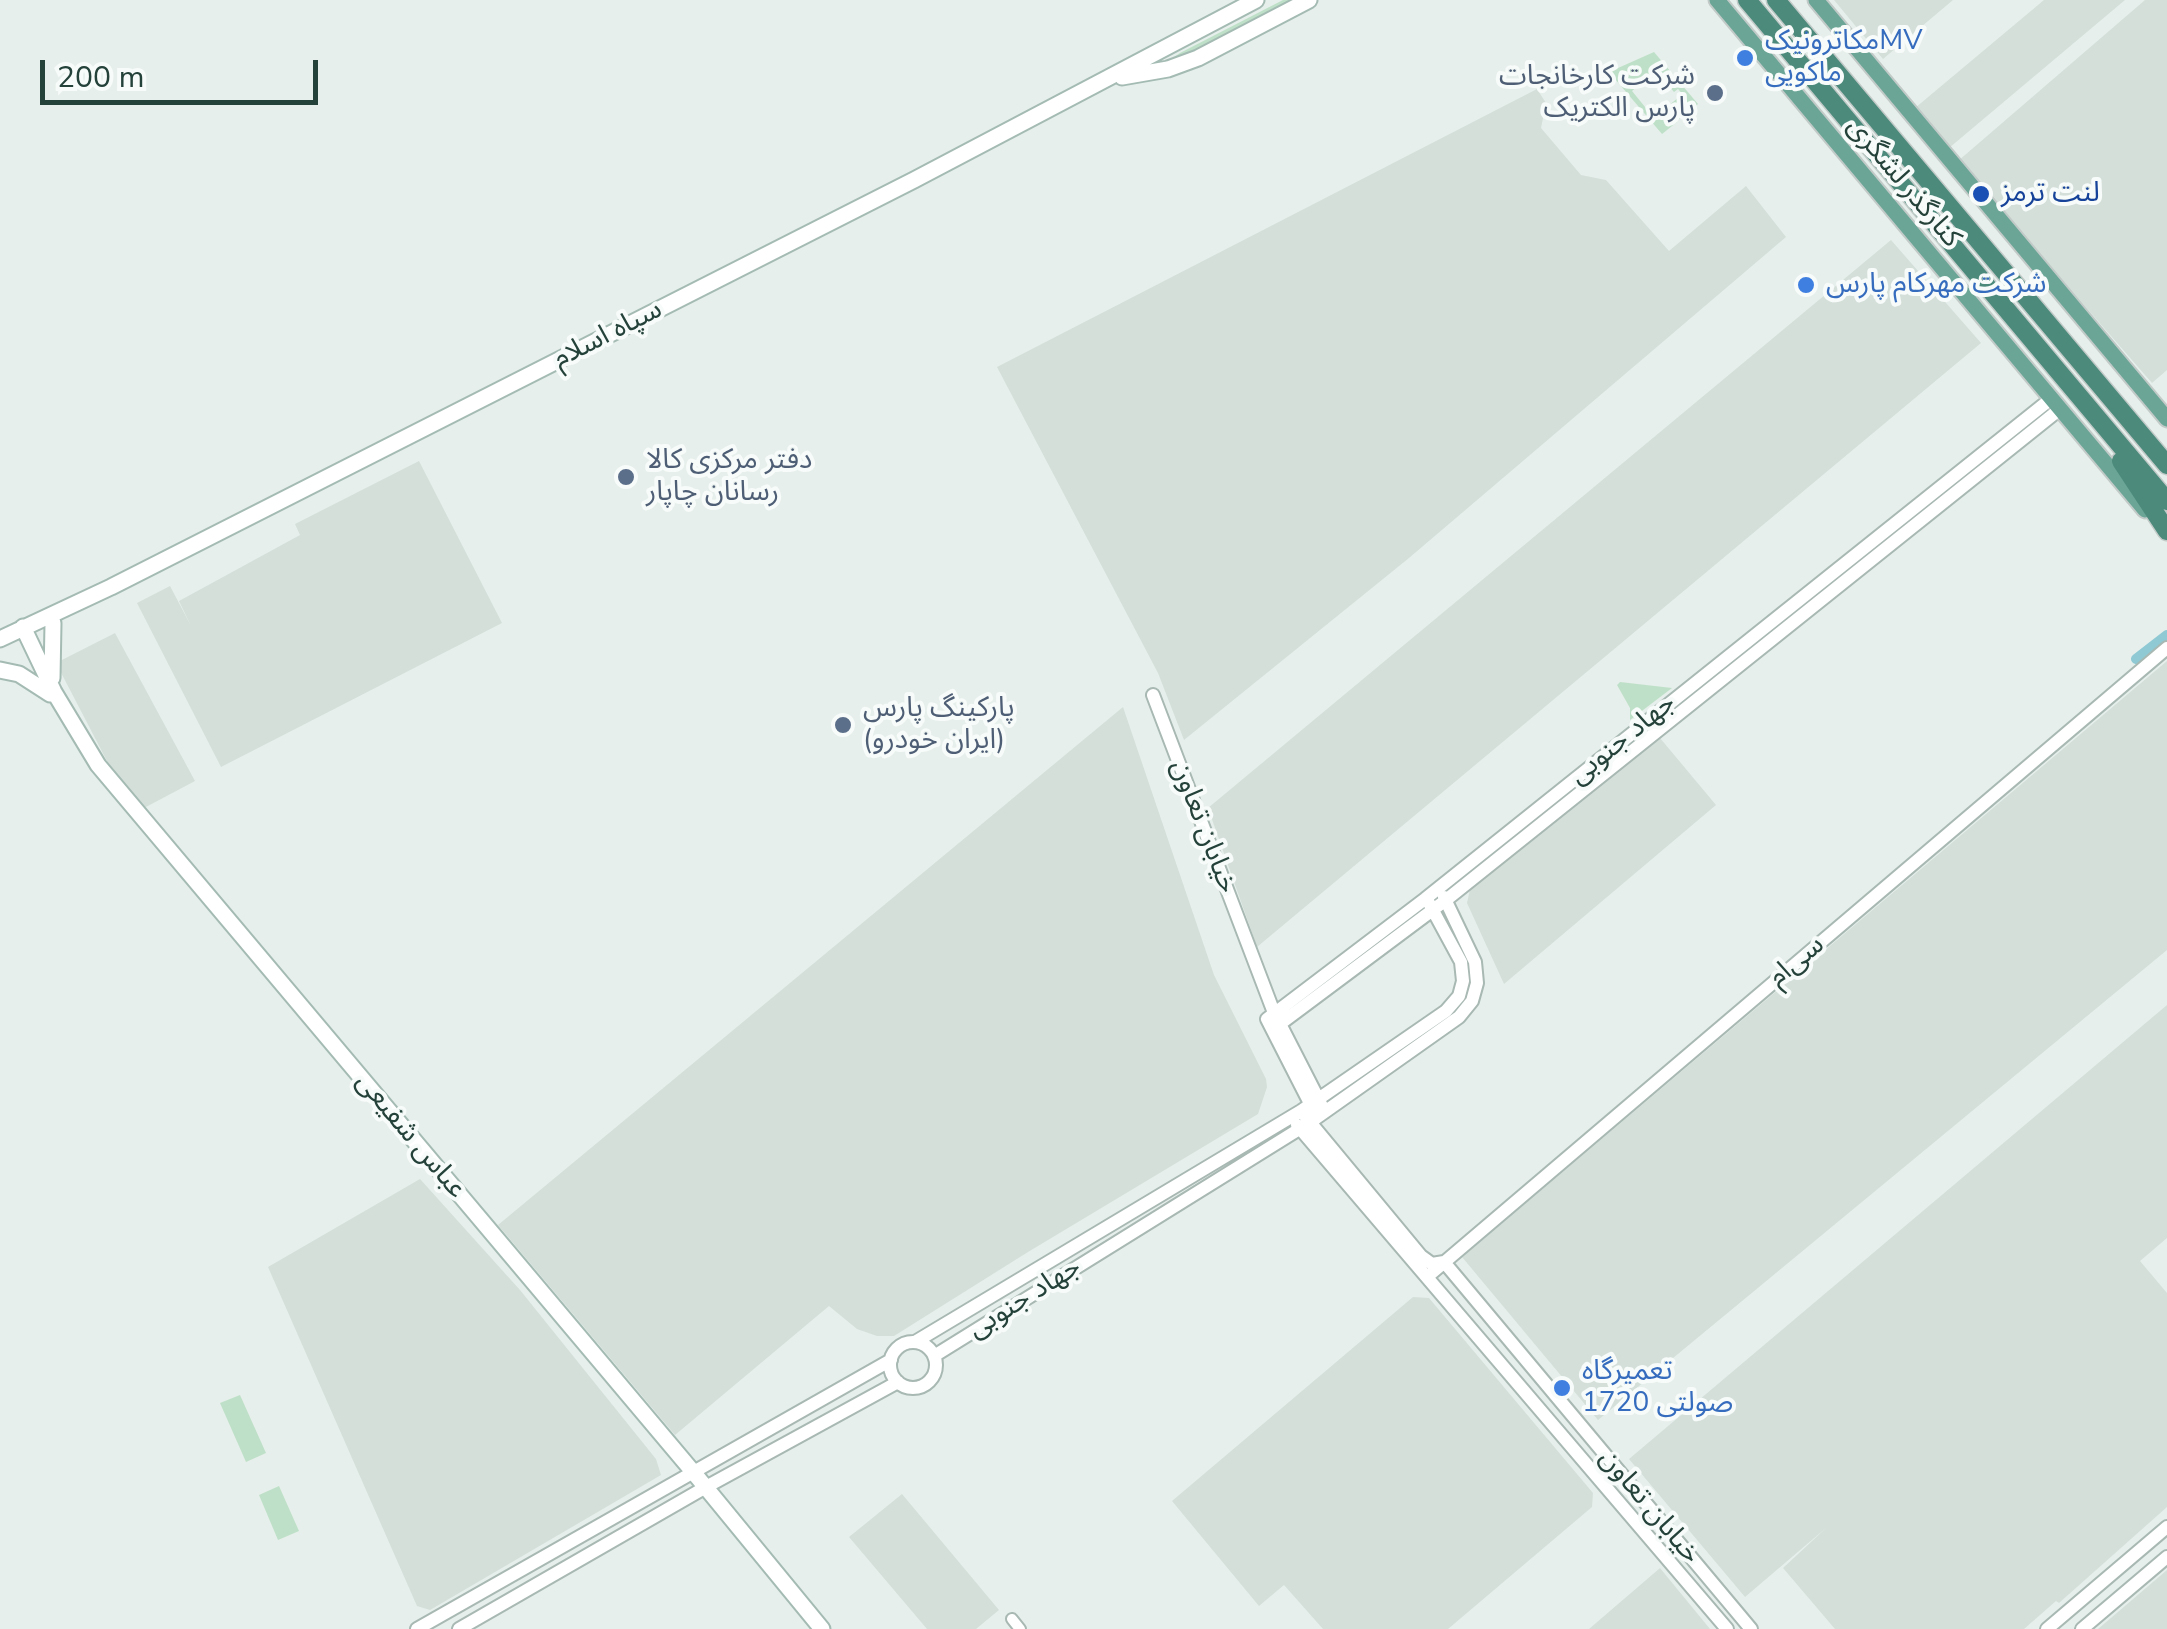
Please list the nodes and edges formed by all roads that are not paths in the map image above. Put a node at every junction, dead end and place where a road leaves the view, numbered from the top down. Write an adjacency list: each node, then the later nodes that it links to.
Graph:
1 (1256, 0): 7 (main road, سپاه اسلام)
2 (1309, 0): 7 (main road, سپاه اسلام)
3 (1717, 0): 9 (main road, کنارگذر لشگری)
4 (1747, 0): 8 (highway)
5 (1776, 0): 11 (highway)
6 (1816, 0): 10 (main road, کنارگذر لشگری)
7 (1103, 80): 14 (main road, سپاه اسلام)
8 (2077, 394): 12 (highway); 13 (highway)
9 (2056, 404): 13 (main road, کنارگذر لشگری); 22 (street, جهاد جنوبی)
10 (2167, 419)
11 (2167, 465)
12 (2167, 500)
13 (2167, 533)
14 (111, 587): 15 (main road, سپاه اسلام); 16 (main road, سپاه اسلام)
15 (53, 623): 16 (main road, سپاه اسلام); 20 (main road)
16 (16, 635): 18 (main road, سپاه اسلام); 20 (main road, عباس شفیعی)
17 (2167, 648): 26 (street, سی‌ام)
18 (0, 650)
19 (0, 670): 20 (main road)
20 (52, 693): 32 (main road, عباس شفیعی)
21 (1153, 696): 24 (street, خیابان تعاون)
22 (1442, 894): 23 (street, جهاد جنوبی); 25 (street, جهاد جنوبی)
23 (1429, 904): 24 (street, جهاد جنوبی); 25 (street, جهاد جنوبی)
24 (1277, 1019): 25 (street)
25 (1309, 1114): 26 (street, خیابان تعاون); 27 (street, خیابان تعاون); 28 (street, جهاد جنوبی); 29 (street, جهاد جنوبی)
26 (1444, 1262): 27 (street, سی‌ام); 43 (street, خیابان تعاون)
27 (1427, 1277): 42 (street, خیابان تعاون)
28 (915, 1342): 29 (street); 30 (street)
29 (934, 1356): 31 (street)
30 (891, 1360): 31 (street); 32 (street)
31 (898, 1382): 33 (street)
32 (690, 1475): 33 (main road, عباس شفیعی); 37 (street)
33 (702, 1489): 38 (street); 39 (main road, عباس شفیعی); 40 (main road, عباس شفیعی)
34 (2167, 1526): 44 (street)
35 (2167, 1557): 45 (street)
36 (1012, 1619): 41 (street)
37 (417, 1629)
38 (459, 1629)
39 (814, 1629)
40 (822, 1629)
41 (1020, 1629)
42 (1728, 1629)
43 (1751, 1629)
44 (2047, 1629)
45 (2082, 1629)

